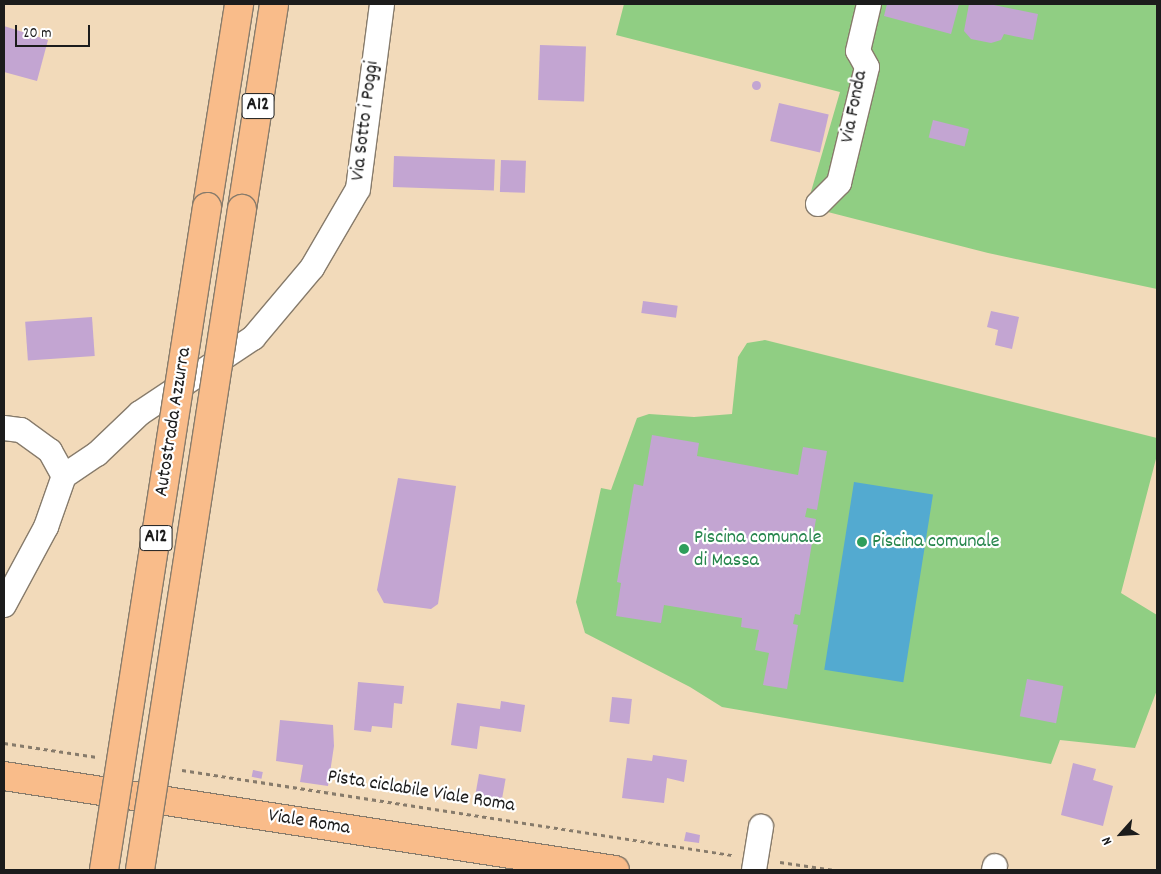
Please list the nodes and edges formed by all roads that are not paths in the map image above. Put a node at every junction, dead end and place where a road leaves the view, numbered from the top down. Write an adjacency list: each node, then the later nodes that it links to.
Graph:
1 (239, 4): 12 (main road, Autostrada Azzurra / A12, bridge)
2 (274, 4): 13 (main road, Autostrada Azzurra / A12, bridge)
3 (382, 4): 7 (street, Via Sotto i Poggi)
4 (869, 4): 5 (street, Via Fonda)
5 (818, 204)
6 (4, 428): 7 (street)
7 (64, 476): 8 (street)
8 (4, 605)
9 (4, 776): 14 (main road, Viale Roma)
10 (761, 827): 11 (street)
11 (755, 864)
12 (104, 870)
13 (140, 870)
14 (615, 870)

